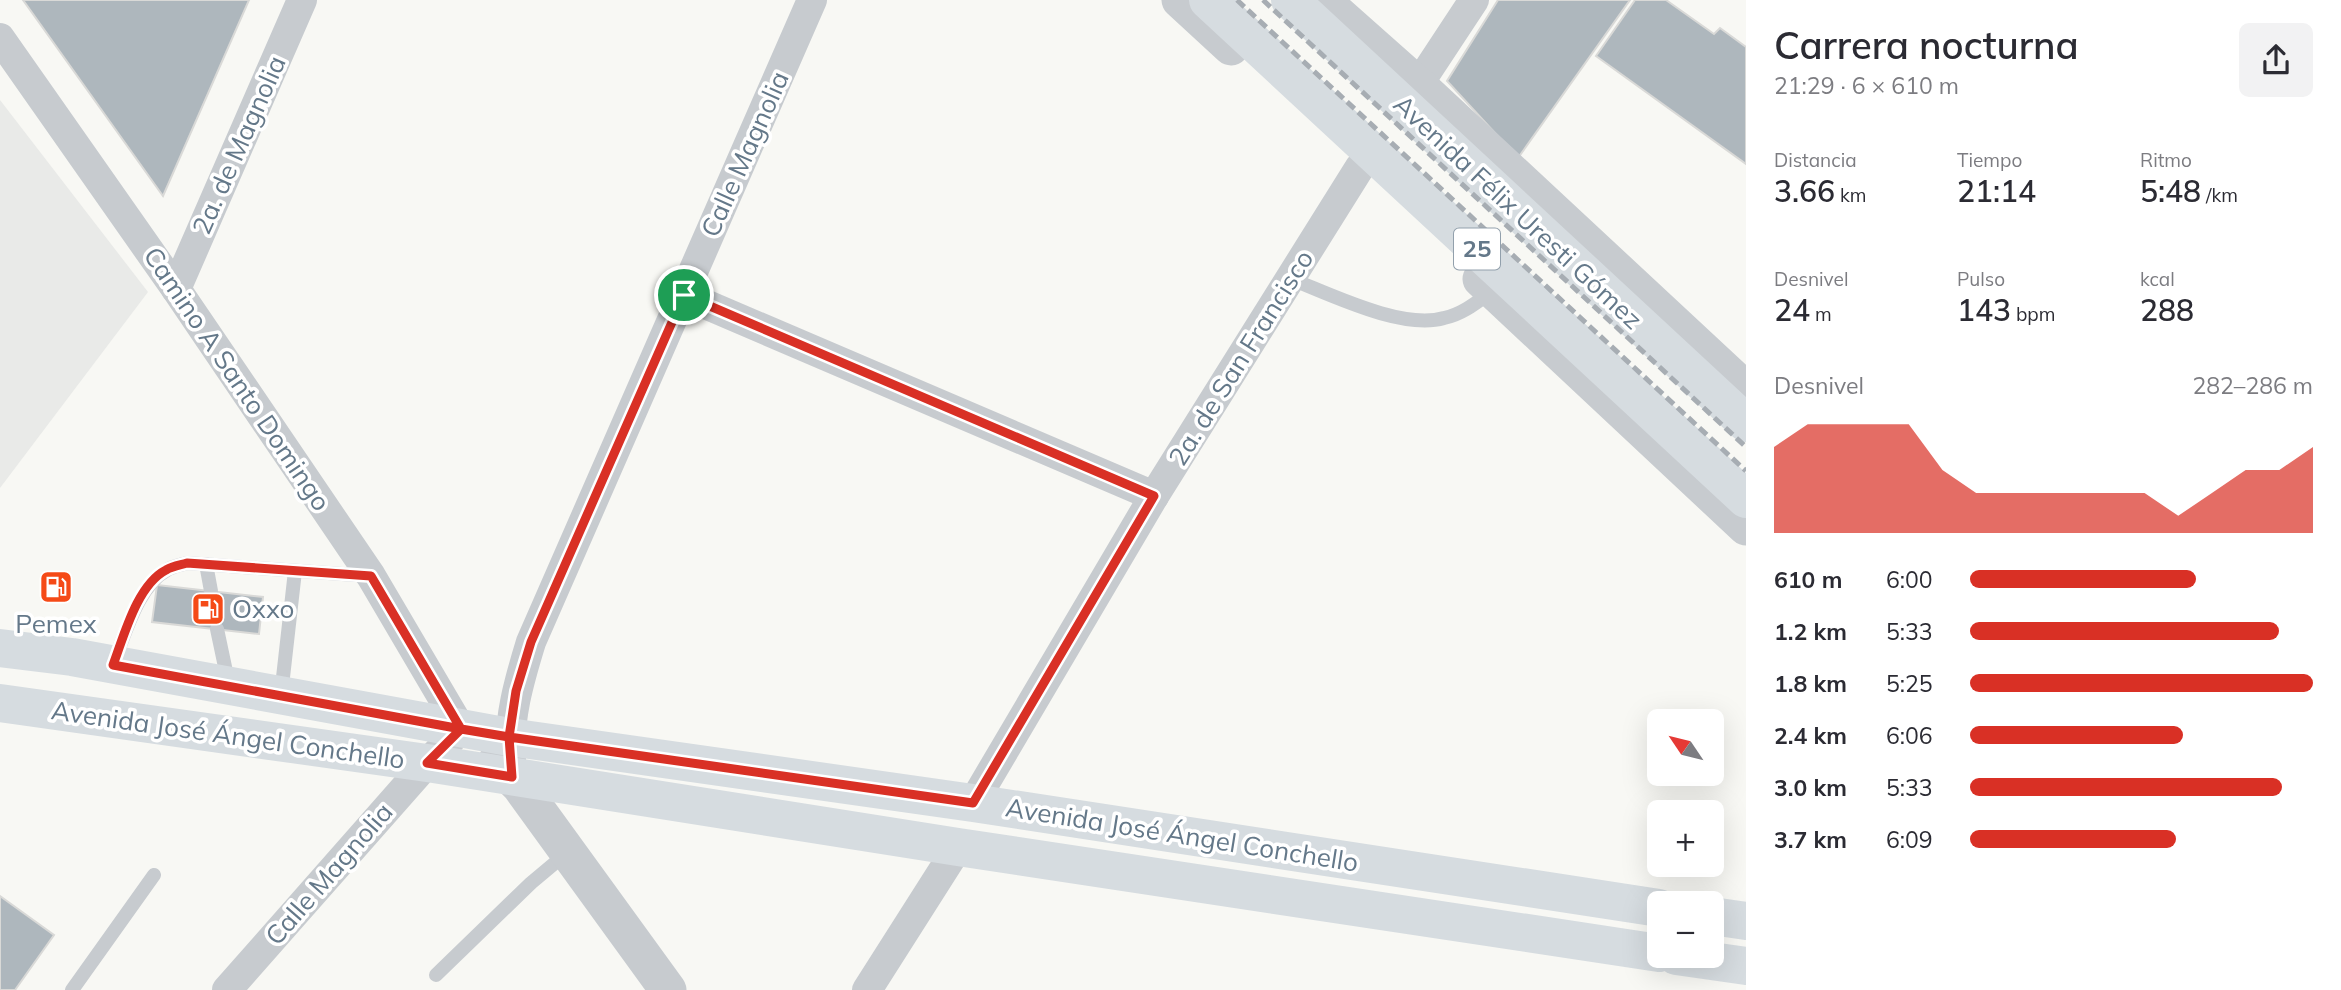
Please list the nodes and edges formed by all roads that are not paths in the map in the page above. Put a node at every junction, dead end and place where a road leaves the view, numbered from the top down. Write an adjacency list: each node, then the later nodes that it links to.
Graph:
1 (302, 0): 12 (street, 2a. de Magnolia)
2 (812, 0): 14 (street, Calle Magnolia)
3 (1180, 0): 10 (street, 25)
4 (1208, 0): 18 (main road, Avenida Félix Uresti Gómez / 25)
5 (1290, 0): 16 (main road, Avenida Félix Uresti Gómez / 25)
6 (1322, 0): 9 (street)
7 (1474, 0): 9 (street)
8 (0, 38): 12 (street, Camino A Santo Domingo)
9 (1419, 85): 15 (street)
10 (1360, 166): 11 (street, 2a. de San Francisco); 13 (street, 25)
11 (1292, 279): 13 (lane); 17 (street, 2a. de San Francisco)
12 (176, 289): 22 (street, Camino A Santo Domingo)
13 (1493, 290): 19 (street, 25)
14 (684, 295): 17 (street); 31 (street, Calle Magnolia)
15 (1746, 390)
16 (1746, 423)
17 (1154, 496): 34 (street, 2a. de San Francisco)
18 (1746, 499)
19 (1746, 527)
20 (206, 564): 21 (lane); 23 (lane); 26 (lane)
21 (295, 571): 22 (lane); 28 (lane)
22 (371, 576): 30 (street, Camino A Santo Domingo)
23 (211, 591)
24 (217, 629): 27 (lane)
25 (0, 648): 26 (main road, Avenida José Ángel Conchello)
26 (113, 665): 27 (main road, Avenida José Ángel Conchello)
27 (229, 686): 28 (main road, Avenida José Ángel Conchello)
28 (281, 696): 30 (main road, Avenida José Ángel Conchello)
29 (0, 703): 32 (main road, Avenida José Ángel Conchello)
30 (461, 729): 31 (main road, Avenida José Ángel Conchello); 32 (street, Calle Magnolia); 33 (street)
31 (509, 737): 33 (street, Calle Magnolia); 34 (main road, Avenida José Ángel Conchello)
32 (427, 763): 33 (main road, Avenida José Ángel Conchello); 46 (street, Calle Magnolia)
33 (512, 777): 35 (main road, Avenida José Ángel Conchello); 36 (street)
34 (973, 803): 38 (main road, Avenida José Ángel Conchello)
35 (958, 847): 41 (main road, Avenida José Ángel Conchello); 48 (street)
36 (568, 852): 44 (lane); 47 (street)
37 (154, 875): 45 (lane)
38 (1647, 906)
39 (1724, 918): 40 (main road)
40 (1746, 921)
41 (1647, 951)
42 (1724, 963): 43 (main road)
43 (1746, 966)
44 (436, 975)
45 (72, 990)
46 (227, 990)
47 (668, 990)
48 (867, 990)

